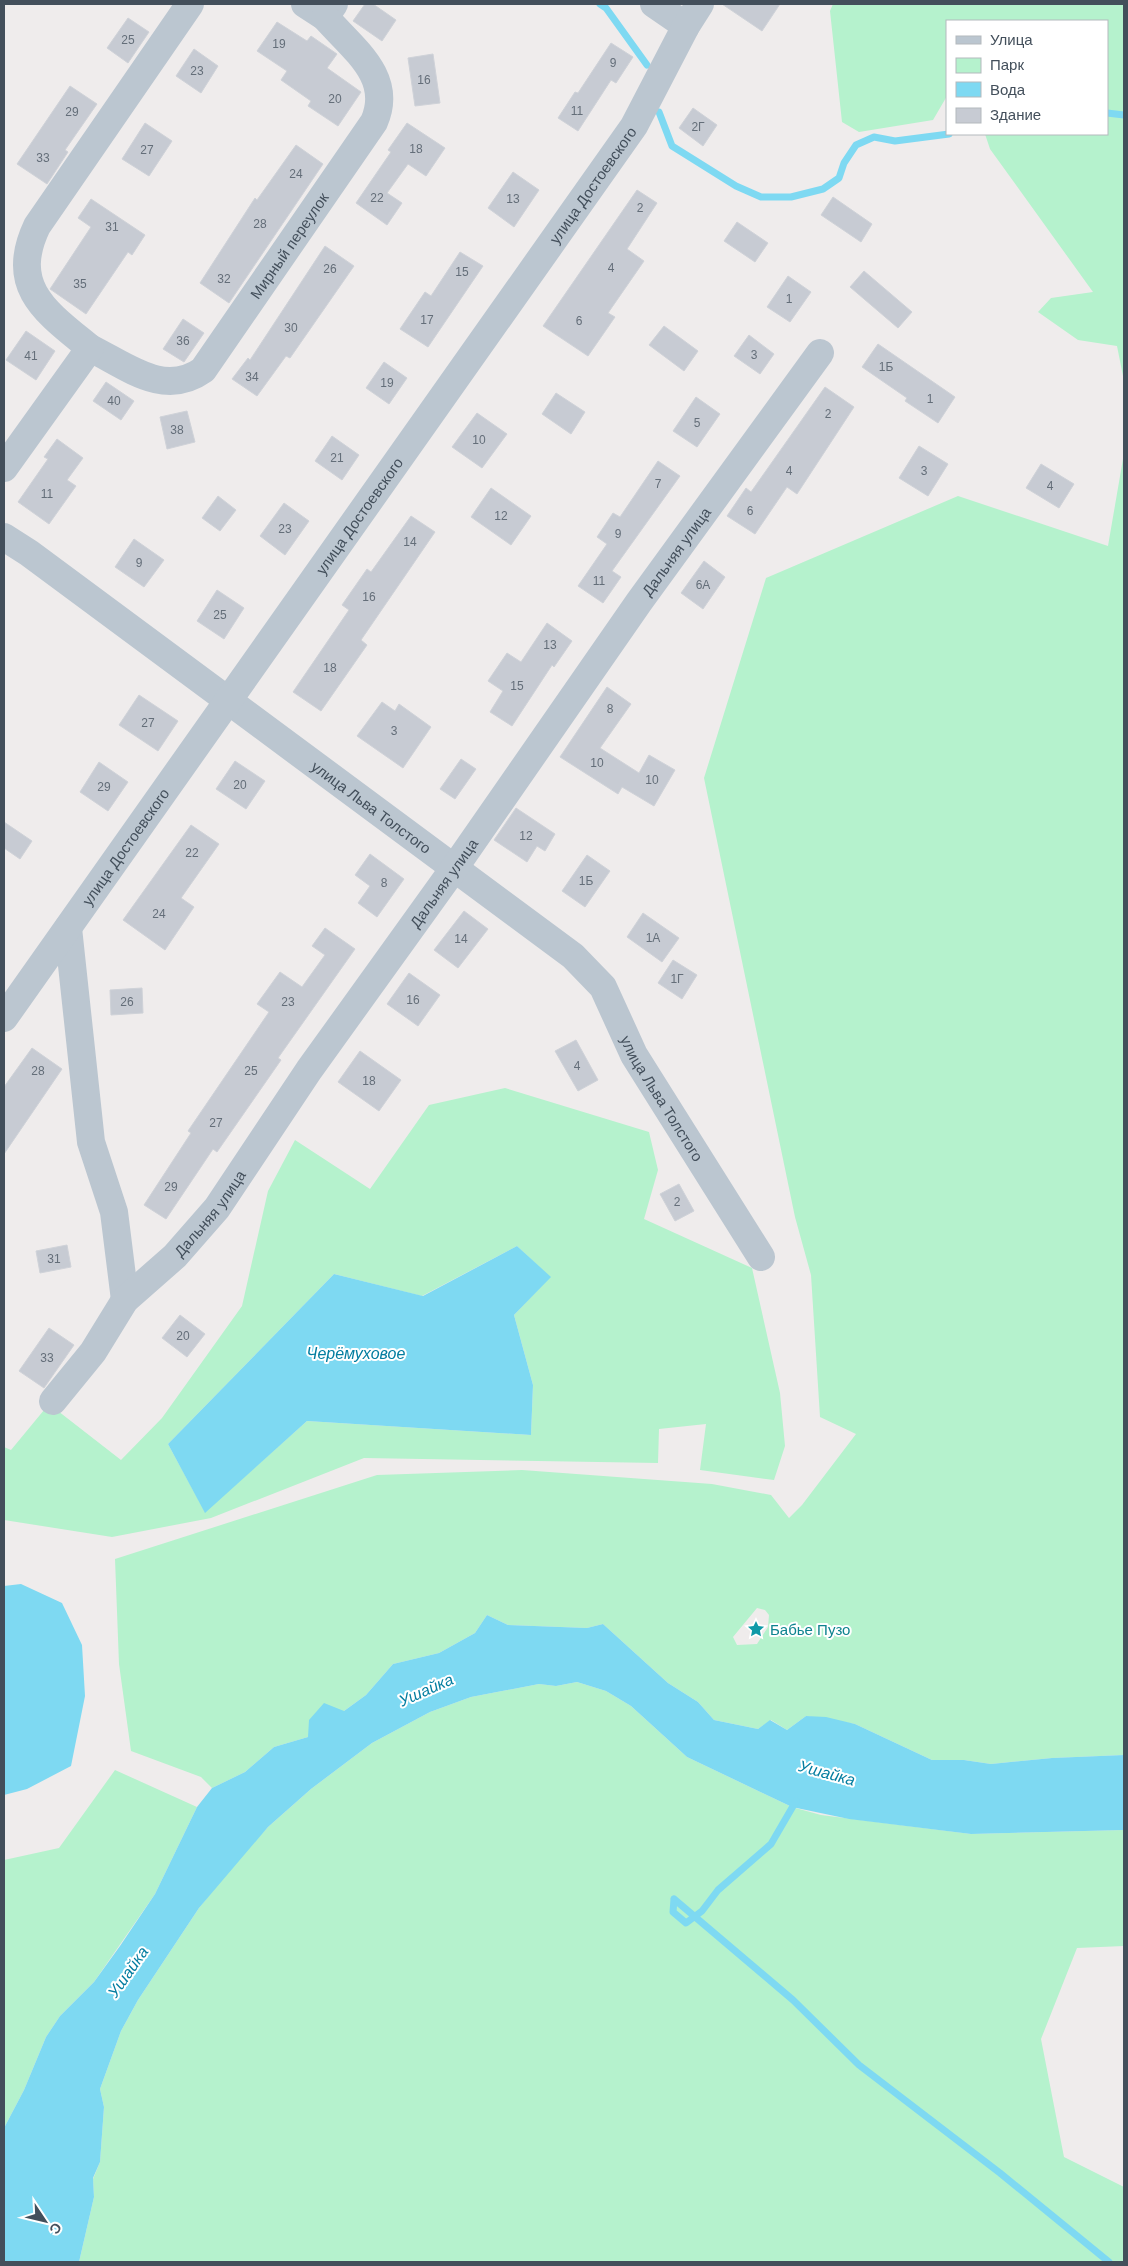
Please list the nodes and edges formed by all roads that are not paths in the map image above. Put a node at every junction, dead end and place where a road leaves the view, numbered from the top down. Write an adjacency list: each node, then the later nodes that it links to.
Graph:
1 (190, 4): 5 (street, Мирный переулок)
2 (654, 4): 4 (street)
3 (321, 8): 5 (street, Мирный переулок)
4 (693, 15): 9 (street, улица Достоевского)
5 (90, 348): 7 (street)
6 (820, 353): 10 (street, Дальняя улица)
7 (4, 468)
8 (4, 537): 9 (street, улица Льва Толстого)
9 (228, 702): 10 (street, улица Льва Толстого); 11 (street, улица Достоевского)
10 (454, 867): 13 (street, улица Льва Толстого); 14 (street, Дальняя улица)
11 (68, 928): 12 (street, улица Достоевского); 14 (street)
12 (4, 1018)
13 (760, 1257)
14 (125, 1300): 15 (street, Дальняя улица)
15 (53, 1401)

